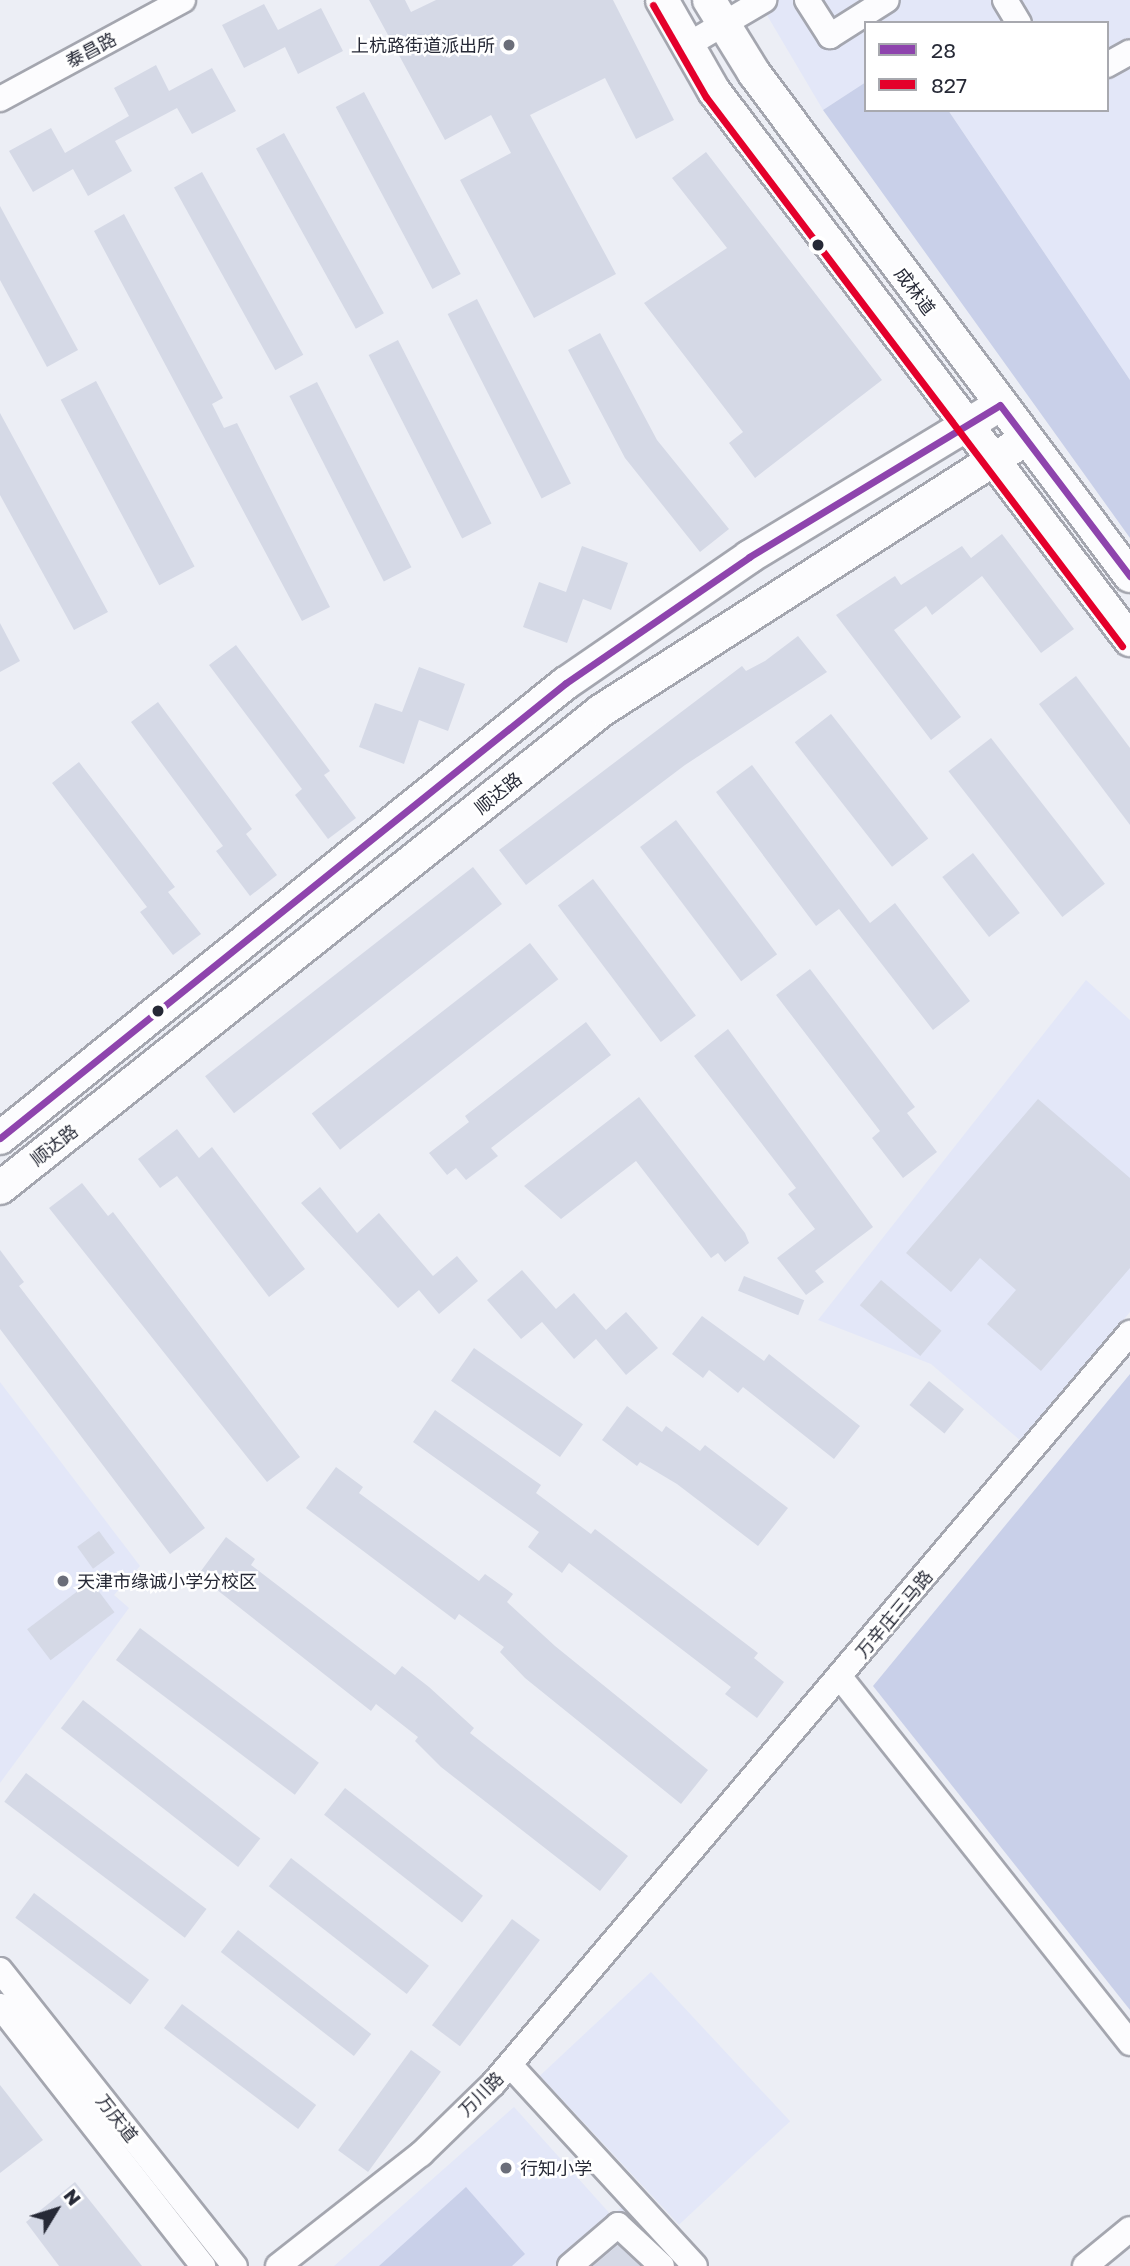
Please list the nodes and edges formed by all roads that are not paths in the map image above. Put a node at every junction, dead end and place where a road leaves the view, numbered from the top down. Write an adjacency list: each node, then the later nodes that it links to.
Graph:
1 (149, 0): 13 (street, 泰昌路)
2 (183, 0): 14 (street, 泰昌路)
3 (662, 0): 10 (main road)
4 (764, 0): 8 (street)
5 (807, 0): 6 (street)
6 (887, 0)
7 (1005, 0): 9 (street)
8 (715, 12): 10 (street); 15 (main road, 成林道)
9 (1018, 21)
10 (686, 47): 16 (main road)
11 (1130, 52): 12 (street)
12 (1109, 64)
13 (0, 81)
14 (0, 99)
15 (1000, 405): 16 (main road); 17 (main road, 成林道)
16 (964, 426): 18 (main road); 21 (main road)
17 (1026, 439): 18 (main road, 顺达路); 19 (main road, 成林道)
18 (991, 462): 20 (main road); 22 (main road, 顺达路)
19 (1130, 576)
20 (1130, 640)
21 (0, 1138)
22 (0, 1188)
23 (1130, 1333): 24 (street, 万辛庄三马路)
24 (840, 1677): 25 (street, 万辛庄三马路); 28 (street)
25 (657, 1895): 29 (street, 万川路)
26 (0, 1970): 32 (street, 万庆道)
27 (0, 2006): 31 (street, 万庆道)
28 (1130, 2043)
29 (510, 2064): 33 (street, 万川路); 36 (street)
30 (1130, 2229): 37 (street)
31 (203, 2266)
32 (235, 2266)
33 (278, 2266)
34 (569, 2266): 35 (street)
35 (662, 2266)
36 (695, 2266)
37 (1086, 2266)

